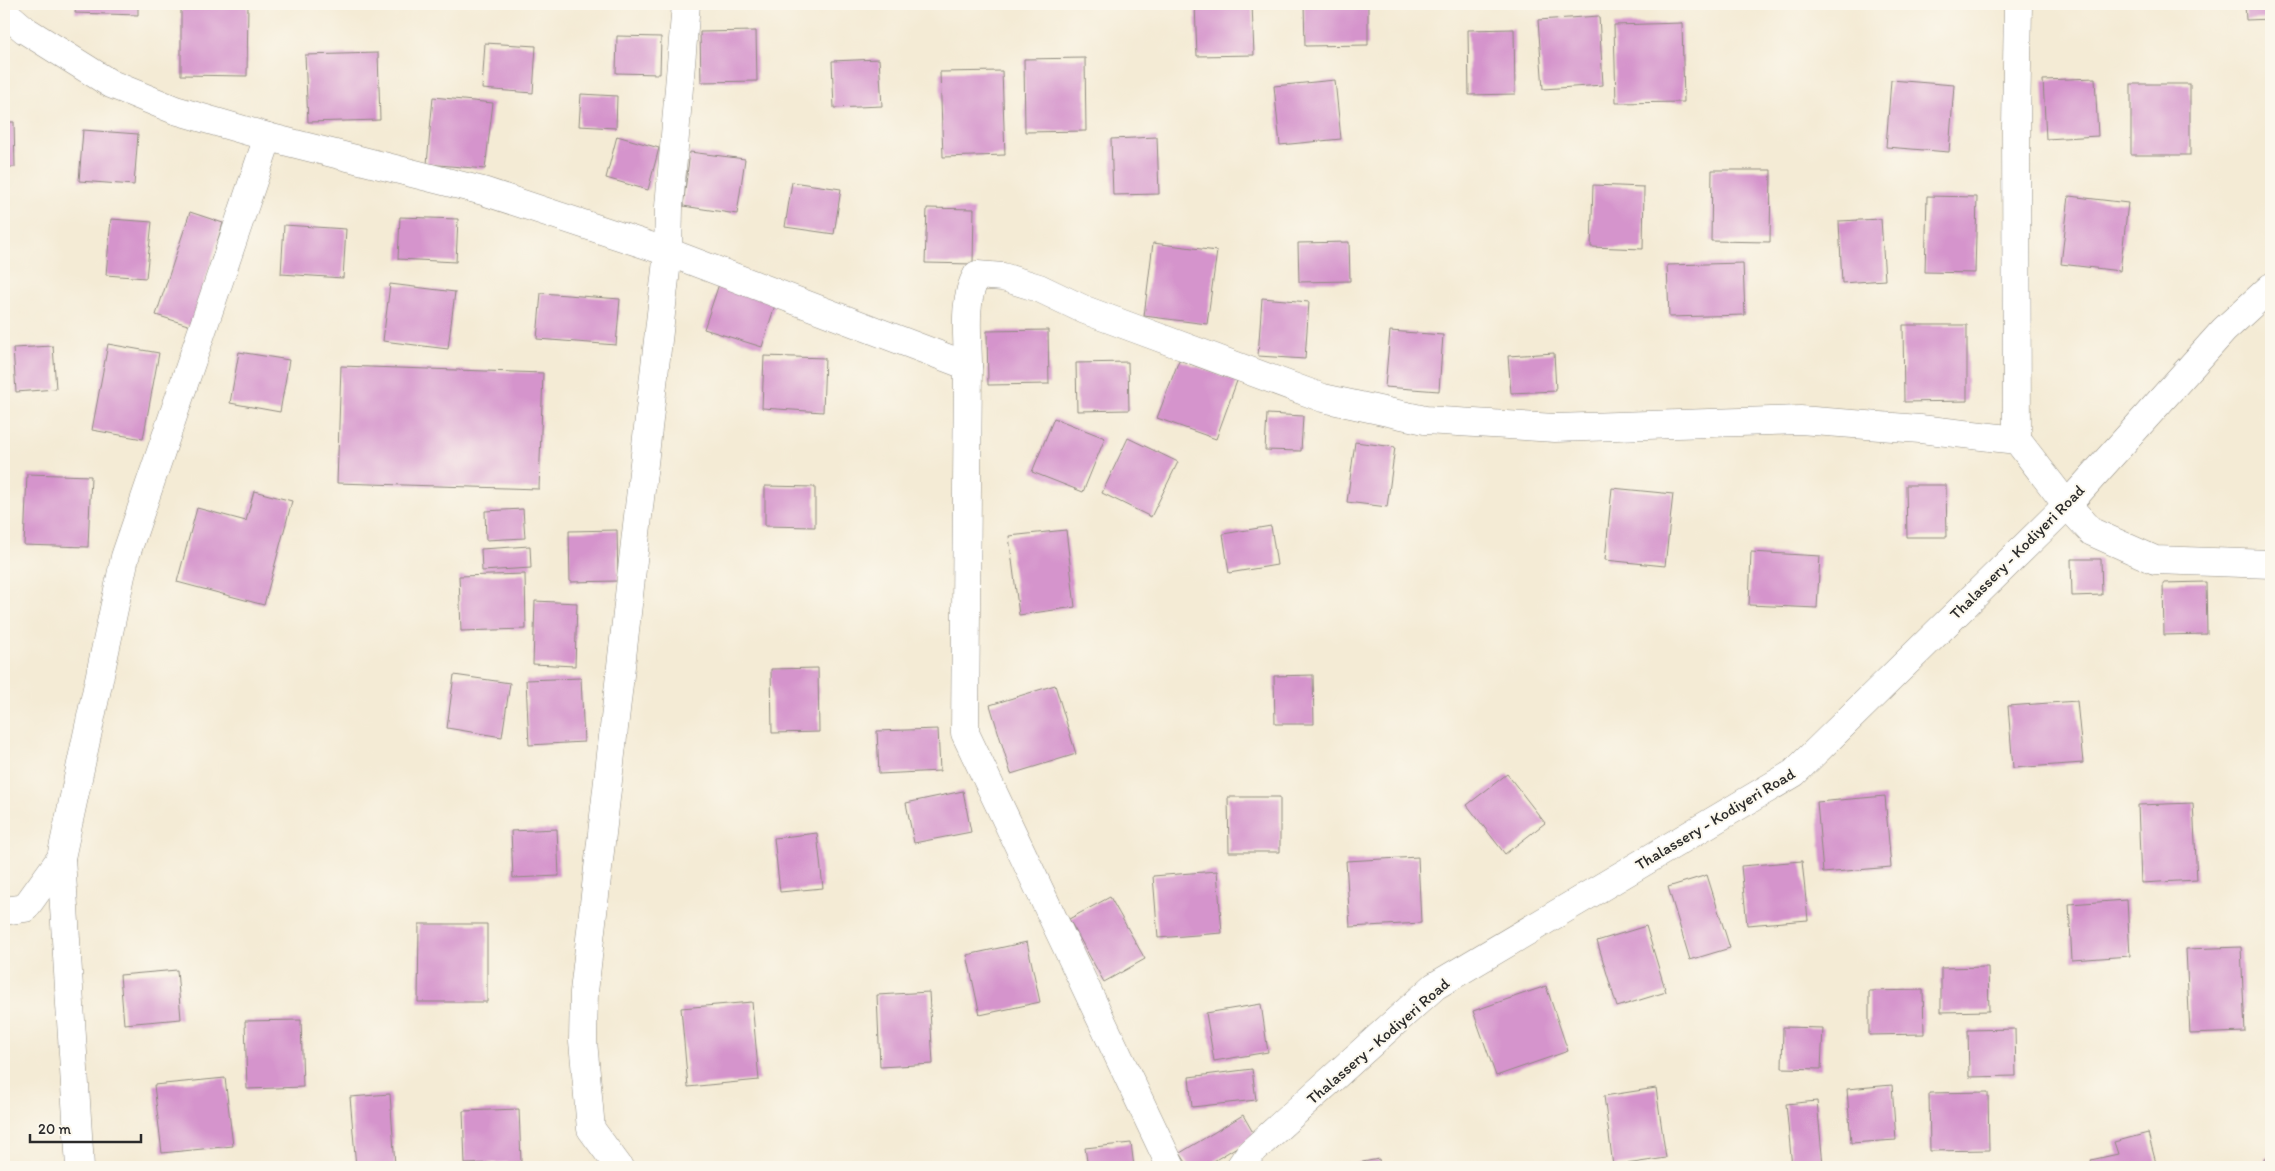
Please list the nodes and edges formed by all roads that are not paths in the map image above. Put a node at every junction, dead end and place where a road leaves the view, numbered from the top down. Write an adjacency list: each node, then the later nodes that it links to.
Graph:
1 (686, 4): 5 (street)
2 (2018, 4): 8 (street)
3 (4, 12): 4 (street)
4 (268, 137): 5 (street); 11 (street)
5 (668, 252): 7 (street); 14 (street)
6 (2271, 287): 9 (street, Thalassery - Kodiyeri Road)
7 (968, 366): 8 (street); 15 (street)
8 (2017, 440): 9 (street)
9 (2067, 505): 10 (street); 16 (street, Thalassery - Kodiyeri Road)
10 (2271, 564)
11 (61, 858): 12 (street); 13 (street)
12 (4, 911)
13 (80, 1167)
14 (618, 1167)
15 (1171, 1167)
16 (1240, 1167)

